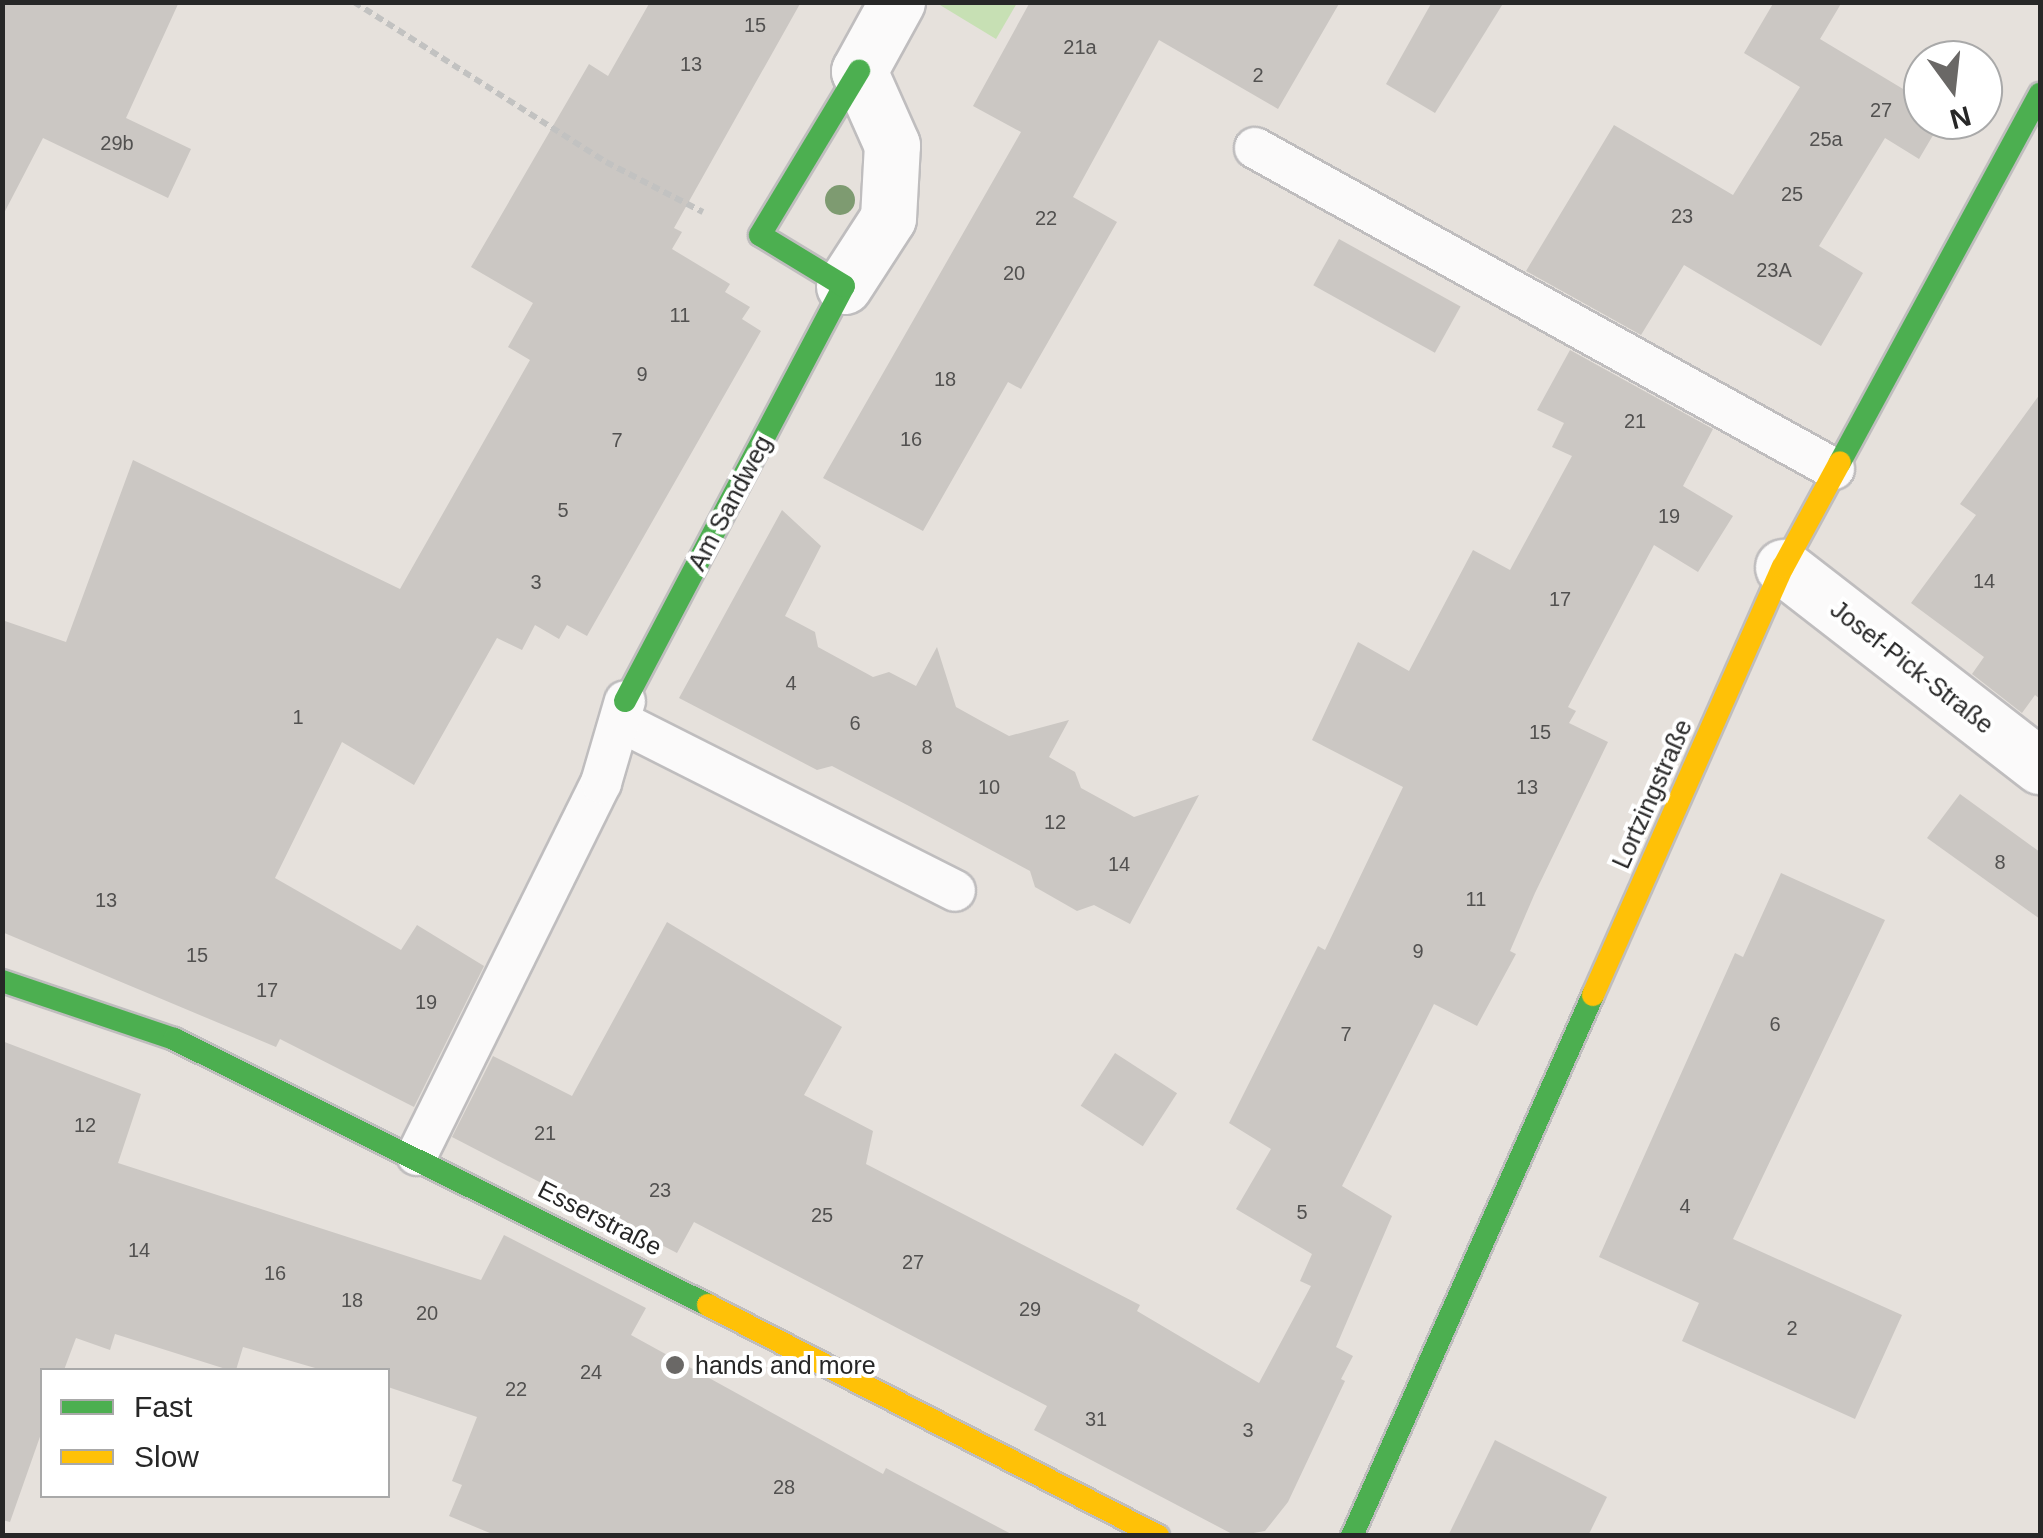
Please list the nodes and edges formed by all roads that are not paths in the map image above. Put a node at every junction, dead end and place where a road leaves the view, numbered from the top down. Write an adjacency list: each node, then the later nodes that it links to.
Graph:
1 (897, 2): 2 (street)
2 (860, 71): 5 (street, Am Sandweg); 5 (street)
3 (2040, 94): 6 (street, Lortzingstraße)
4 (1255, 148): 6 (lane)
5 (844, 286): 8 (street, Am Sandweg)
6 (1834, 469): 7 (street, Lortzingstraße)
7 (1783, 567): 9 (street, Josef-Pick-Straße); 14 (street, Lortzingstraße)
8 (623, 712): 10 (lane); 12 (lane, Am Sandweg)
9 (2040, 766)
10 (954, 891)
11 (2, 982): 12 (street, Esserstraße)
12 (417, 1155): 13 (street, Esserstraße)
13 (1158, 1536)
14 (1352, 1536)

